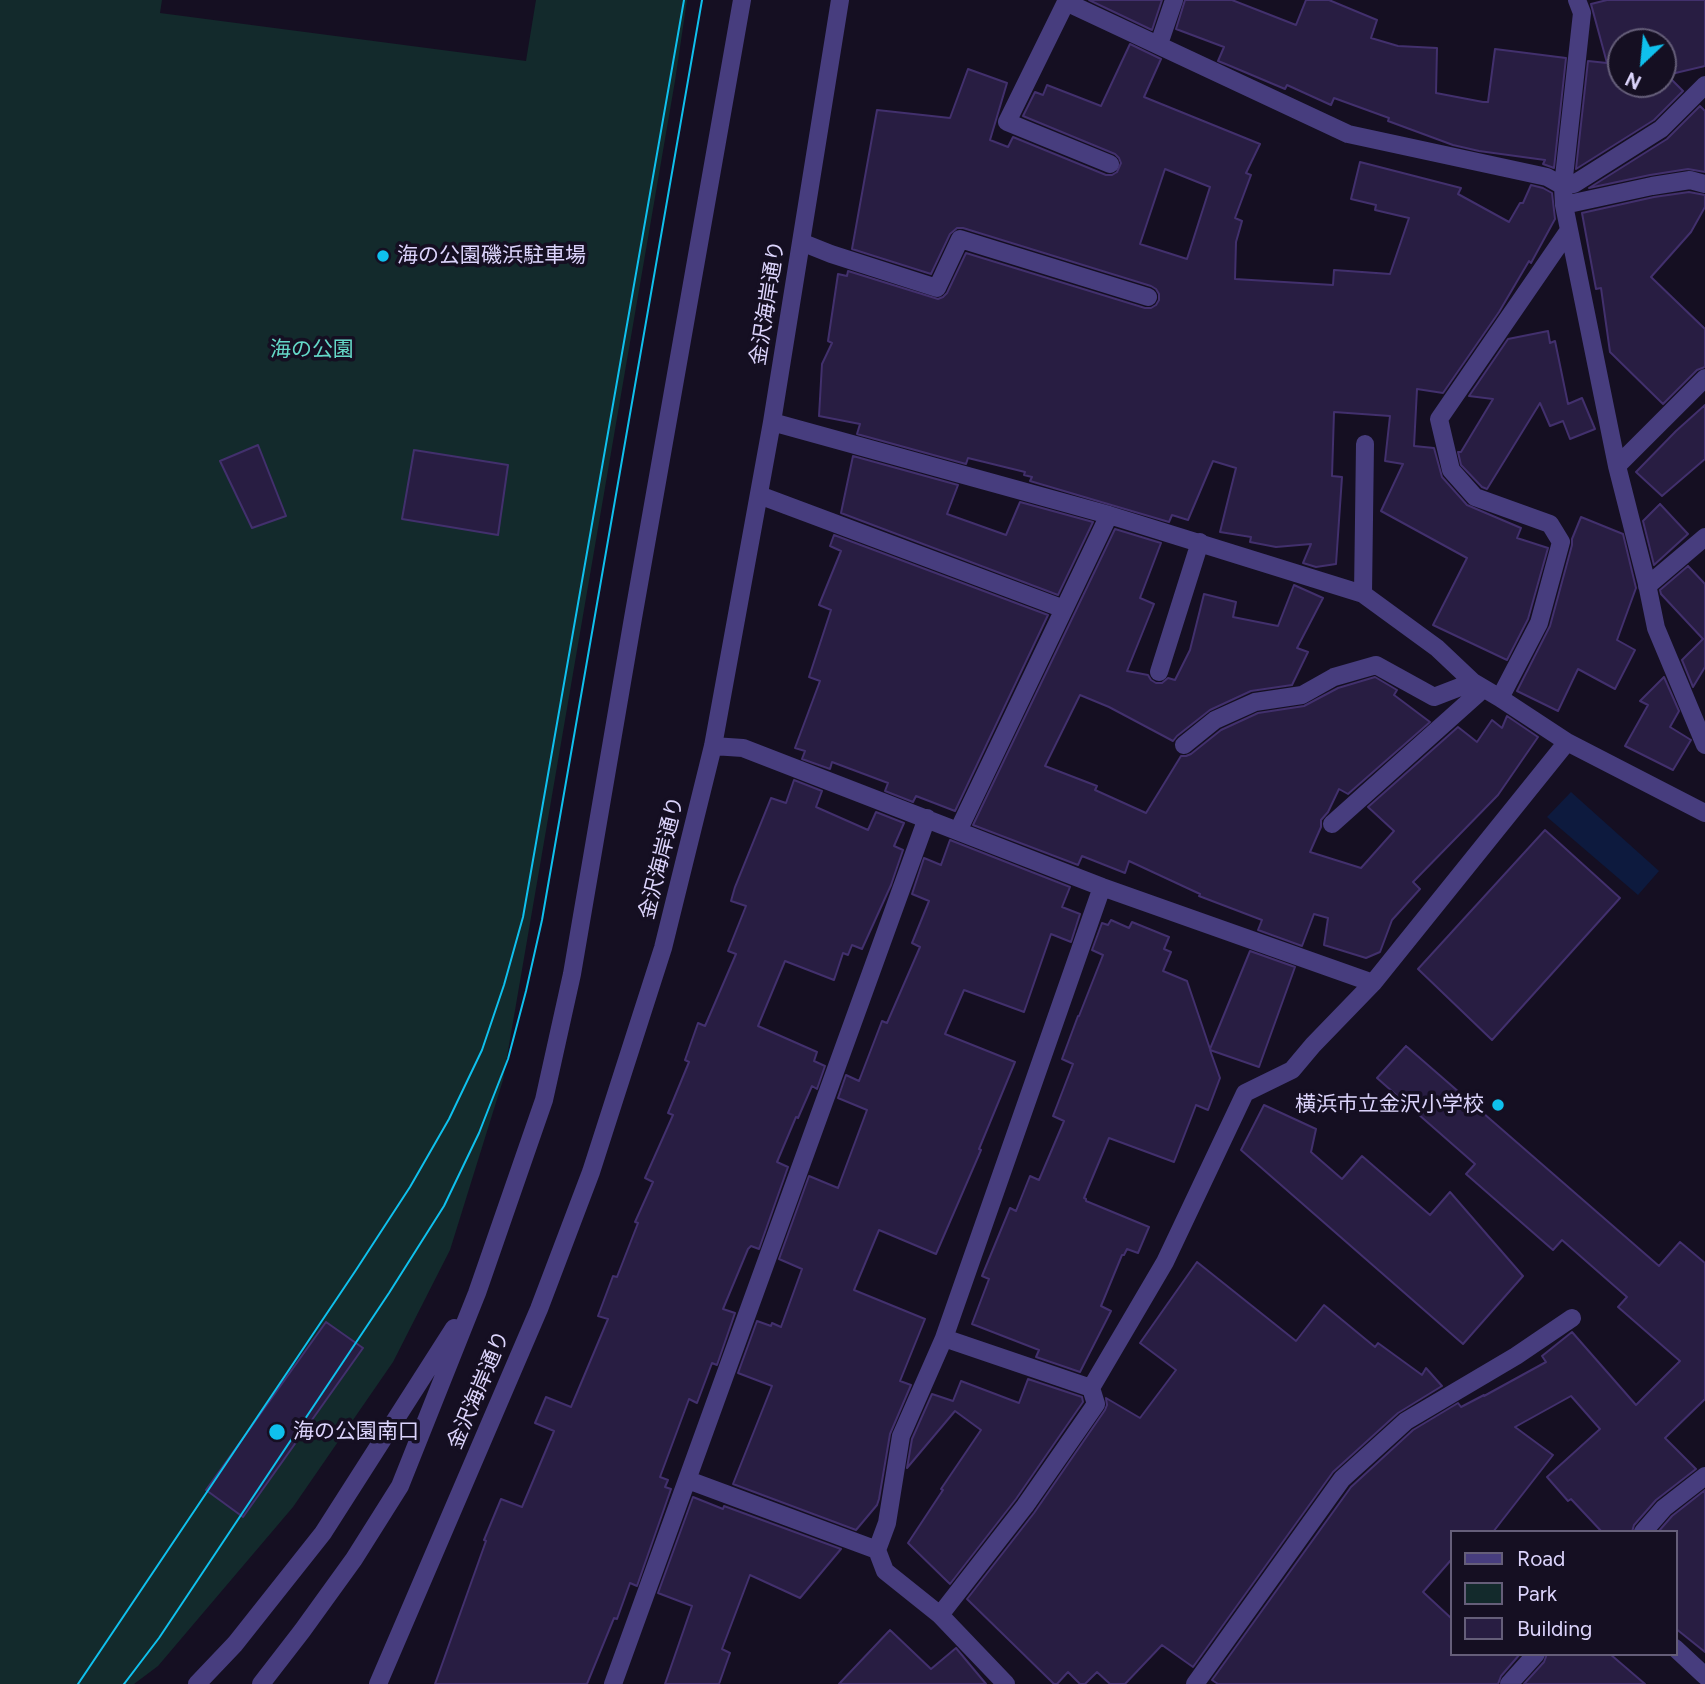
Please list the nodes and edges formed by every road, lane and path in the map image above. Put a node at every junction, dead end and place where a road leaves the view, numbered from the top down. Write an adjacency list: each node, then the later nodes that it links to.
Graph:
1 (741, 0): 38 (street)
2 (840, 0): 12 (street, 金沢海岸通り)
3 (1174, 0): 5 (street)
4 (1577, 0): 9 (street)
5 (1159, 44): 7 (street); 9 (street)
6 (1705, 85): 9 (street)
7 (1110, 164)
8 (1705, 184): 10 (street)
9 (1563, 186): 10 (street)
10 (1564, 205): 11 (street)
11 (1569, 230): 17 (street); 27 (street)
12 (801, 242): 13 (street); 15 (street, 金沢海岸通り)
13 (1148, 297)
14 (1705, 378): 17 (street)
15 (772, 422): 18 (street, 金沢海岸通り); 19 (street)
16 (1365, 444): 23 (street)
17 (1617, 466): 22 (street)
18 (759, 495): 24 (street); 31 (street, 金沢海岸通り)
19 (1109, 515): 21 (street); 24 (street)
20 (1705, 537): 22 (street)
21 (1200, 542): 23 (street); 25 (street)
22 (1647, 586): 28 (street)
23 (1363, 594): 26 (street)
24 (1064, 609): 35 (street)
25 (1158, 672)
26 (1478, 686): 27 (street); 30 (street); 34 (street)
27 (1500, 698): 29 (street)
28 (1703, 734)
29 (1567, 742): 32 (street); 37 (street)
30 (1184, 745)
31 (713, 746): 33 (street); 52 (street, 金沢海岸通り)
32 (1705, 813)
33 (927, 818): 35 (street); 43 (street)
34 (1332, 824)
35 (958, 831): 36 (street)
36 (1102, 887): 37 (street); 40 (street)
37 (1373, 983): 41 (street)
38 (477, 1293): 50 (street); 51 (street)
39 (1572, 1318): 55 (street)
40 (944, 1338): 41 (street); 45 (street)
41 (1091, 1388): 46 (street)
42 (1705, 1476): 44 (street)
43 (688, 1480): 45 (street); 53 (street)
44 (1645, 1530)
45 (877, 1550): 46 (street)
46 (940, 1615): 54 (street)
47 (1677, 1650): 49 (street)
48 (1534, 1656): 56 (street)
49 (1705, 1676)
50 (197, 1684)
51 (261, 1684)
52 (378, 1684)
53 (613, 1684)
54 (1006, 1684)
55 (1195, 1684)
56 (1509, 1684)

